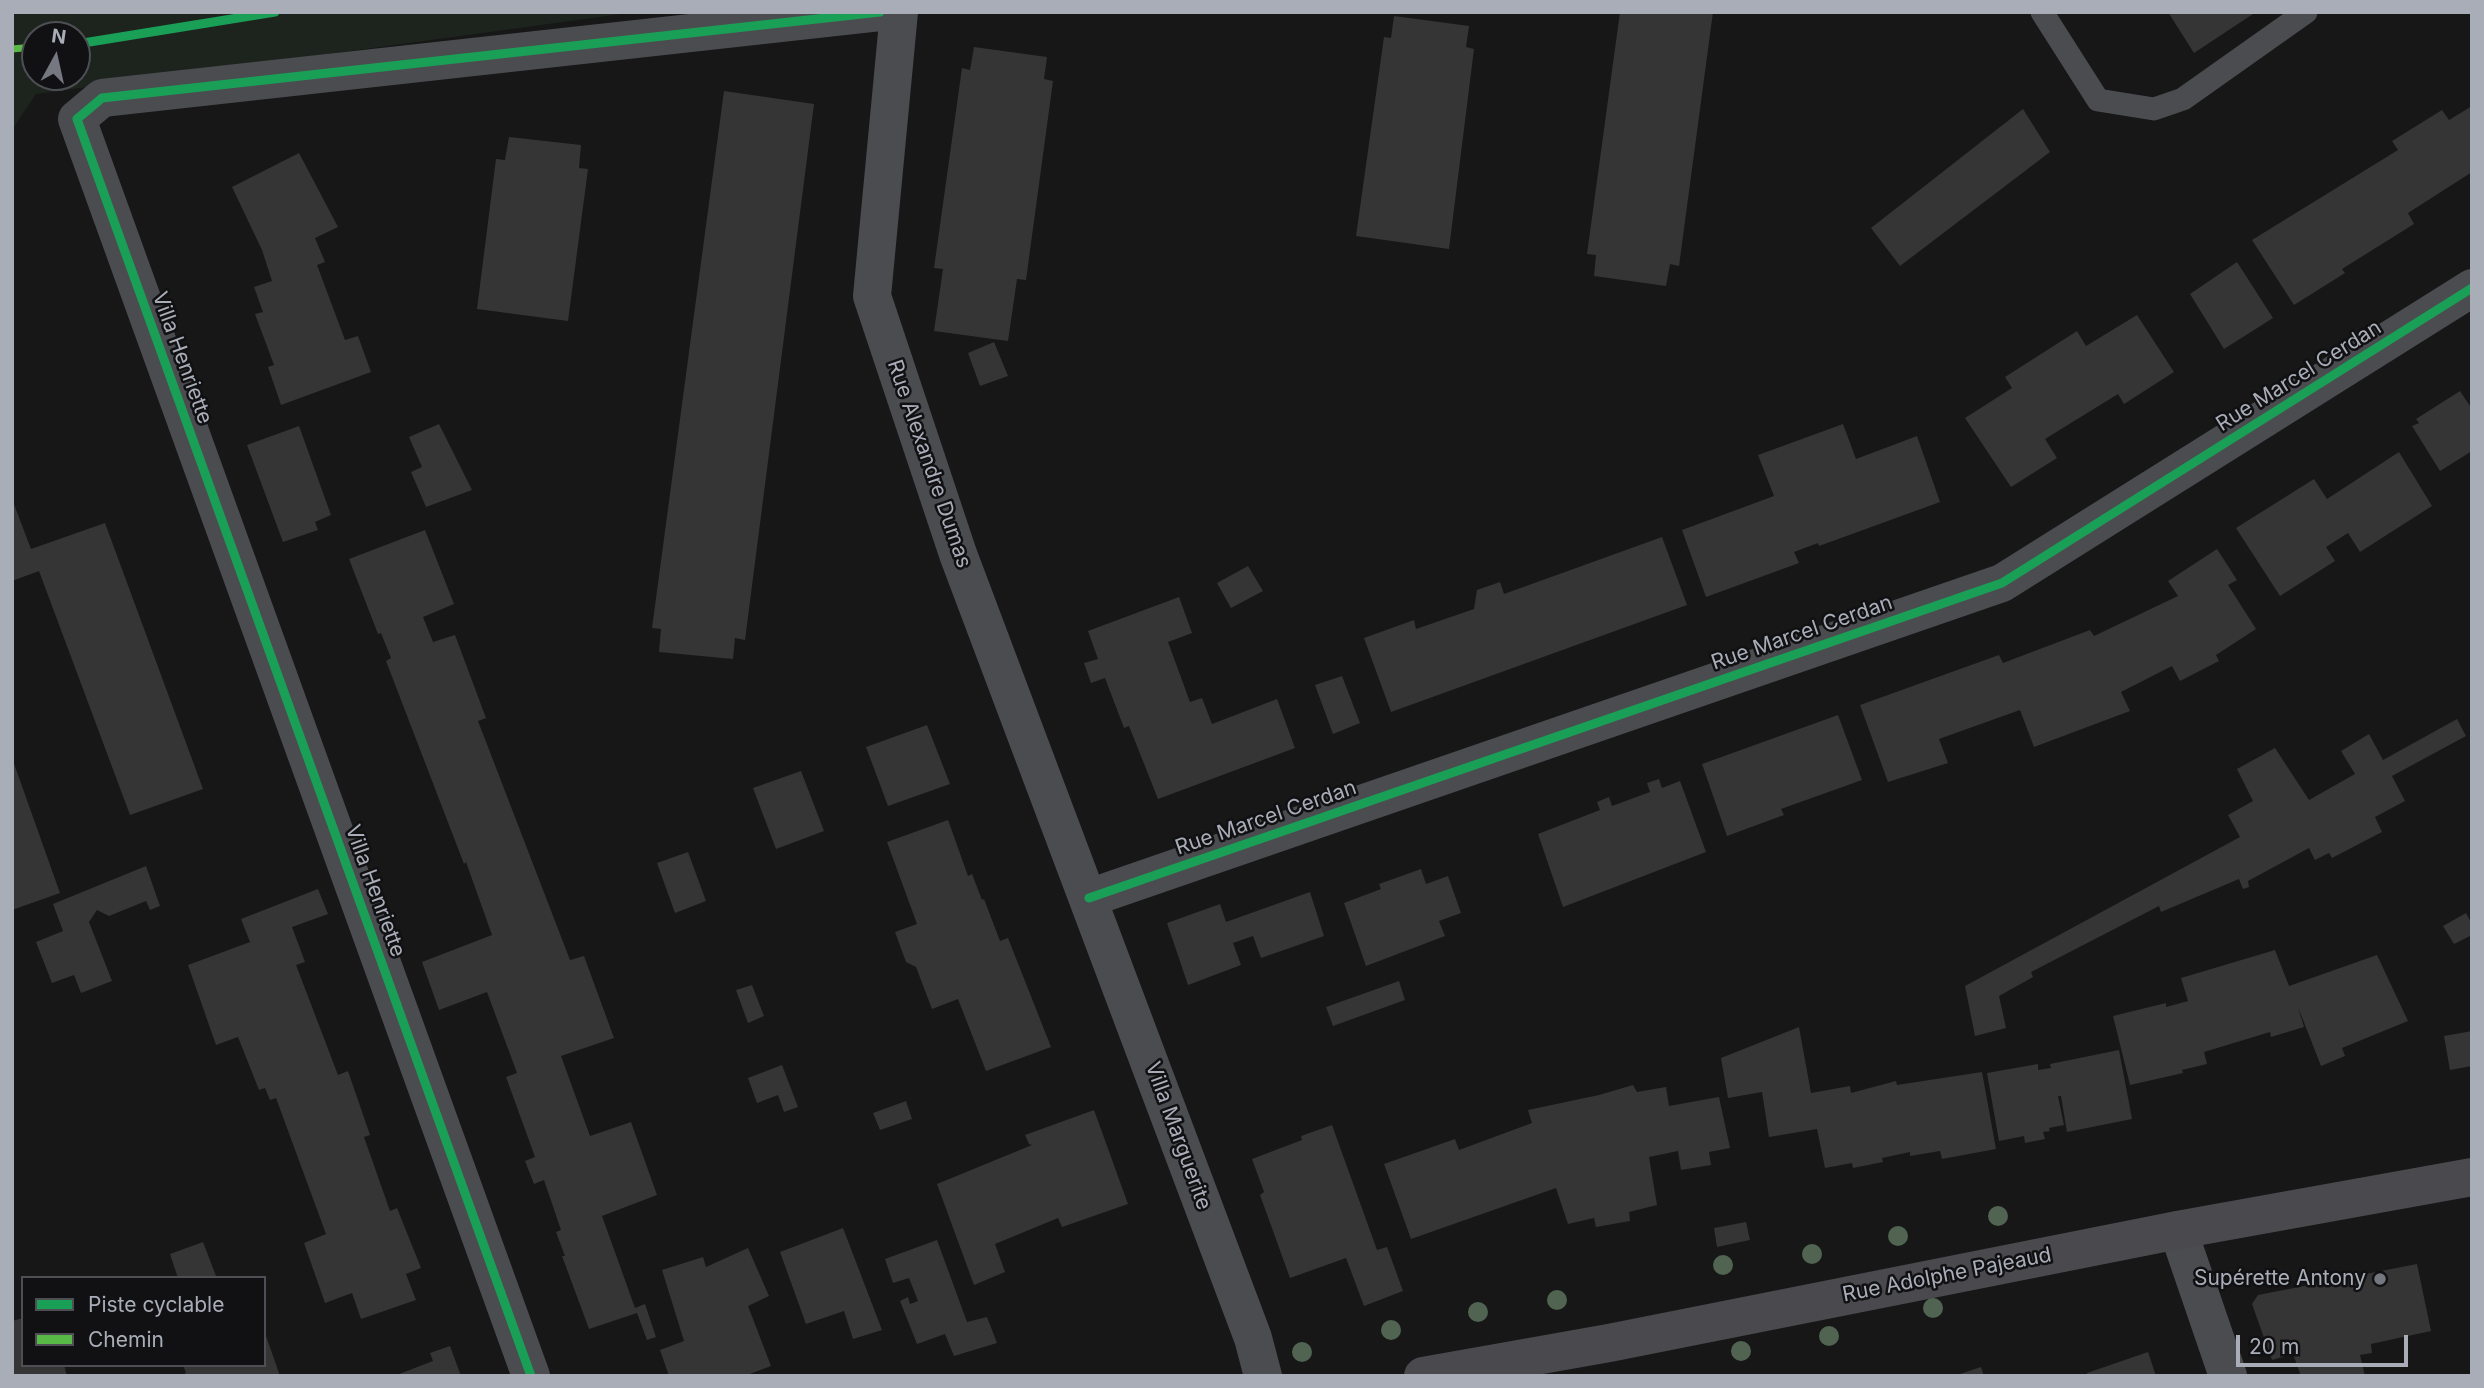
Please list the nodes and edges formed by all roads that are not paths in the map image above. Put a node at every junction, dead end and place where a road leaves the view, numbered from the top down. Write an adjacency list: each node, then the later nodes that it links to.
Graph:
1 (880, 12): 10 (street, Villa Henriette)
2 (899, 12): 6 (street, Rue Alexandre Dumas)
3 (2042, 12): 4 (lane)
4 (2305, 12)
5 (2472, 288): 6 (street, Rue Marcel Cerdan)
6 (1089, 898): 11 (street, Villa Marguerite)
7 (2472, 1177): 8 (main road, Rue Adolphe Pajeaud)
8 (2178, 1230): 9 (main road, Rue Adolphe Pajeaud); 13 (street)
9 (1508, 1369): 12 (main road, Rue Adolphe Pajeaud)
10 (531, 1376)
11 (1263, 1376)
12 (1423, 1376)
13 (2228, 1376)

